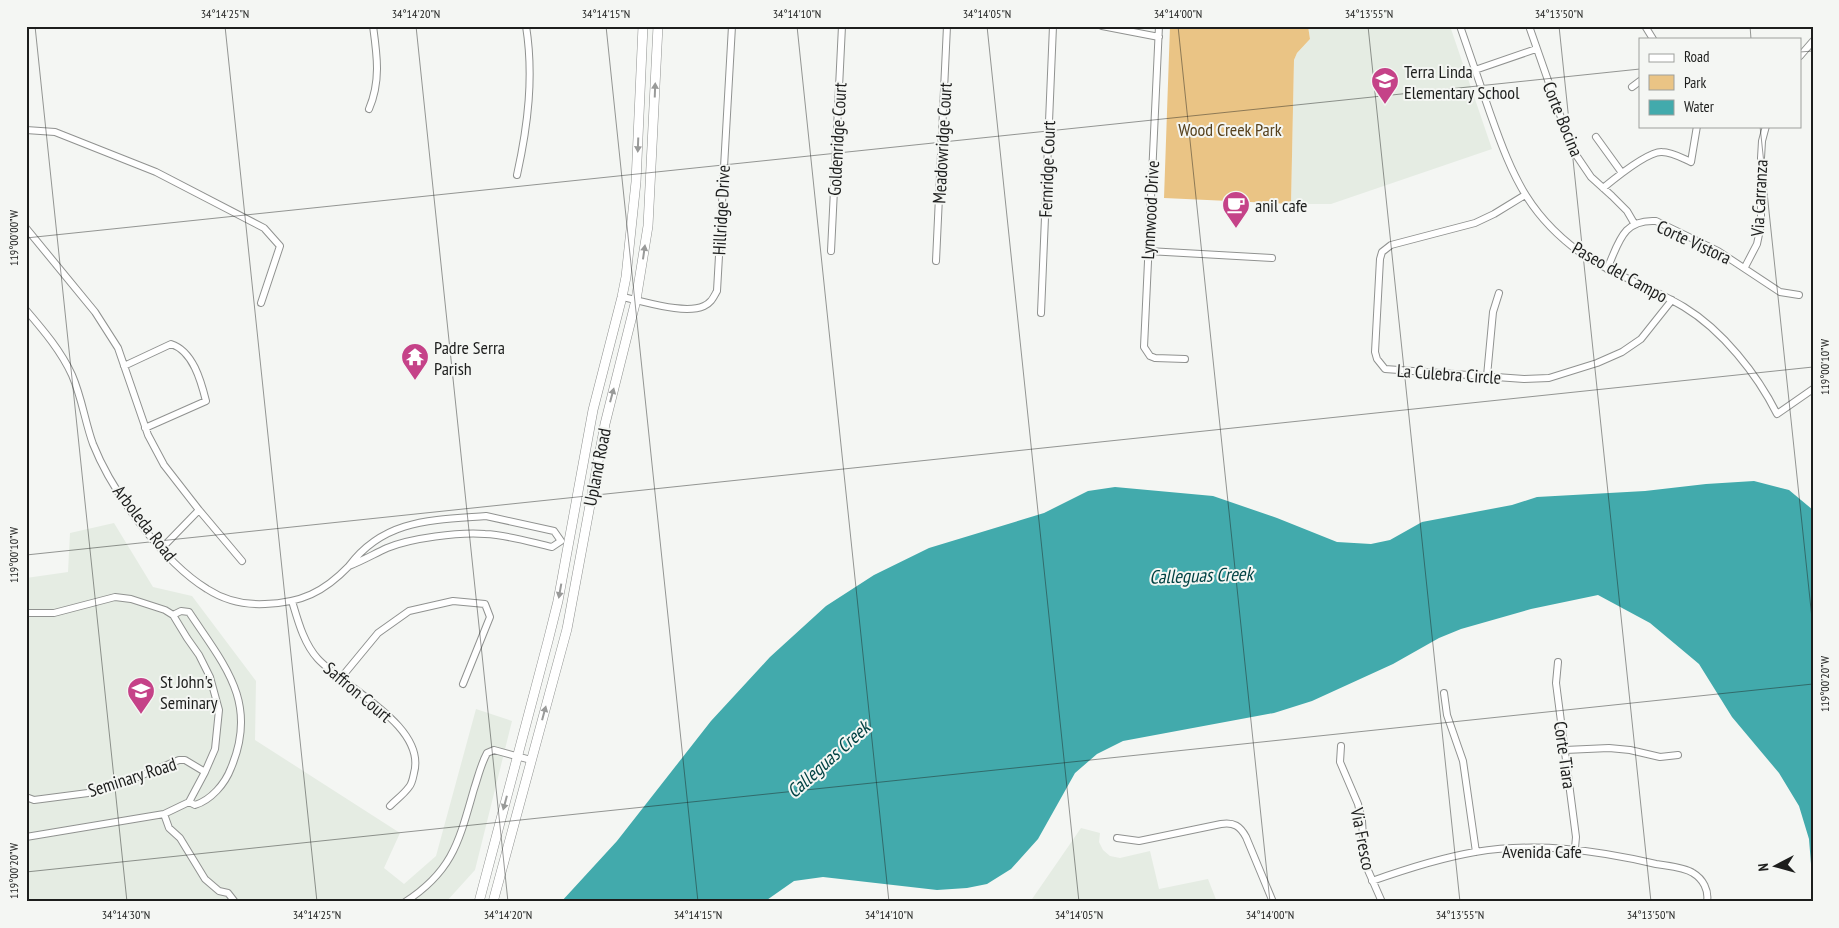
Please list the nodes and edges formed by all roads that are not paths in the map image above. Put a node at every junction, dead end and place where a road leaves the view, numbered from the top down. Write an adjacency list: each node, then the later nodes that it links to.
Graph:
1 (373, 26): 22 (street)
2 (526, 26): 28 (street)
3 (643, 26): 41 (main road, Upland Road, one-way to 41)
4 (658, 26): 42 (main road, Upland Road, one-way to 4)
5 (732, 26): 42 (street, Hillridge Drive)
6 (842, 26): 33 (street, Goldenridge Court)
7 (947, 26): 36 (street, Meadowridge Court)
8 (1053, 26): 46 (street, Fernridge Court)
9 (1102, 26): 14 (street)
10 (1160, 26): 14 (street, Lynnwood Drive)
11 (1460, 26): 19 (street, Paseo del Campo)
12 (1529, 26): 17 (street, Corte Bocina)
13 (1645, 26): 15 (street)
14 (1159, 37): 34 (street, Lynnwood Drive)
15 (1652, 38)
16 (1813, 41): 18 (street)
17 (1536, 48): 19 (street); 29 (street, Corte Bocina)
18 (1802, 54)
19 (1475, 70): 30 (street, Paseo del Campo)
20 (1639, 82): 21 (street)
21 (1632, 87)
22 (370, 109)
23 (1697, 128): 27 (street)
24 (1765, 128): 37 (street, Via Carranza)
25 (26, 130): 44 (street)
26 (1596, 137): 27 (street)
27 (1622, 173): 29 (street)
28 (517, 174)
29 (1603, 188): 31 (street, Corte Bocina)
30 (1525, 195): 38 (street, Paseo del Campo); 49 (street, La Culebra Circle)
31 (1634, 223): 37 (street, Corte Vistora); 38 (street, Corte Vistora)
32 (26, 228): 48 (street)
33 (831, 251)
34 (1148, 251): 35 (street); 47 (street, Lynnwood Drive)
35 (1272, 258)
36 (936, 260)
37 (1745, 267): 40 (street, Corte Vistora)
38 (1607, 269): 43 (street, Paseo del Campo)
39 (1499, 293): 49 (street)
40 (1799, 296)
41 (622, 297): 42 (street, Hillridge Drive); 66 (main road, Upland Road, one-way to 66)
42 (636, 300): 67 (main road, Upland Road, one-way to 42)
43 (1672, 300): 49 (street, La Culebra Circle); 50 (street, Paseo del Campo)
44 (261, 303)
45 (26, 310): 53 (street, Arboleda Road)
46 (1041, 313)
47 (1185, 359)
48 (124, 366): 51 (street); 51 (street)
49 (1487, 376)
50 (1813, 389)
51 (145, 428): 52 (street)
52 (199, 510): 53 (street); 54 (street)
53 (161, 549): 56 (street, Arboleda Road)
54 (242, 561)
55 (349, 566): 55 (street, Arboleda Road); 56 (street, Arboleda Road)
56 (292, 601): 60 (street, Saffron Court)
57 (26, 614): 58 (street, Seminary Road)
58 (173, 615): 68 (street, Seminary Road); 70 (street, Seminary Road)
59 (1558, 662): 64 (street, Corte Tiara)
60 (340, 679): 61 (street); 71 (street, Saffron Court)
61 (463, 684)
62 (1444, 694): 76 (street)
63 (1341, 746): 77 (street, Via Fresco)
64 (1565, 750): 65 (street); 75 (street, Corte Tiara)
65 (1678, 755)
66 (518, 756): 67 (street); 79 (street); 80 (main road, Upland Road, one-way to 80)
67 (532, 760): 81 (main road, Upland Road)
68 (205, 772): 69 (street, Seminary Road); 70 (street, Seminary Road)
69 (26, 798)
70 (189, 802): 72 (street, Seminary Road)
71 (390, 806)
72 (164, 814): 73 (street, Seminary Road); 78 (street)
73 (26, 837)
74 (1117, 838): 82 (street)
75 (1575, 848): 76 (street, Avenida Cafe); 84 (street, Avenida Cafe)
76 (1476, 852): 77 (street, Avenida Cafe)
77 (1372, 881): 83 (street, Via Fresco)
78 (235, 902)
79 (405, 902)
80 (479, 902)
81 (493, 902)
82 (1273, 902)
83 (1382, 902)
84 (1707, 902)

